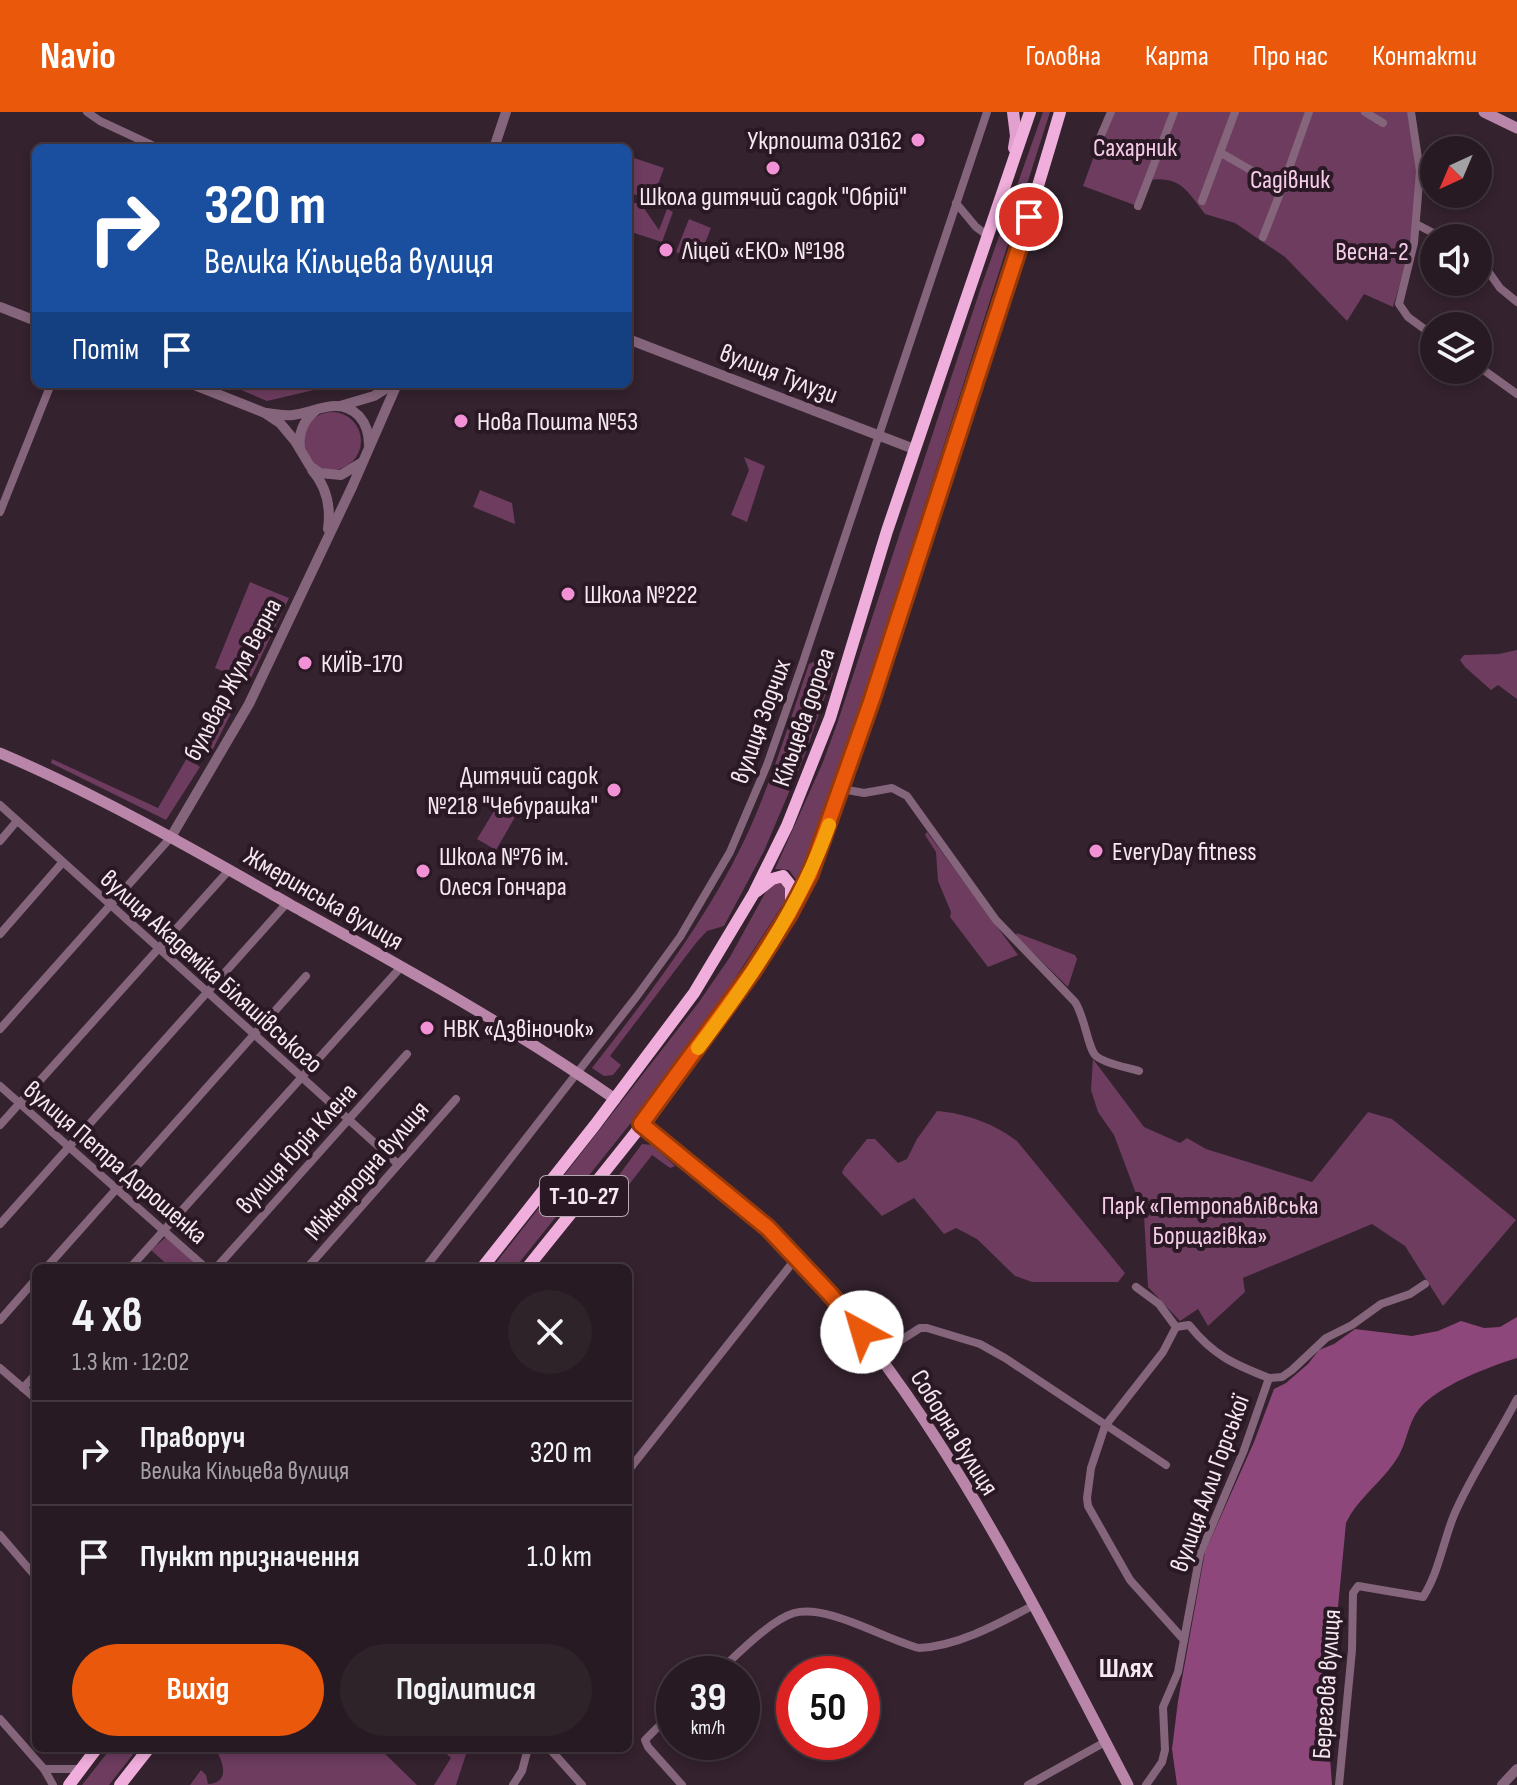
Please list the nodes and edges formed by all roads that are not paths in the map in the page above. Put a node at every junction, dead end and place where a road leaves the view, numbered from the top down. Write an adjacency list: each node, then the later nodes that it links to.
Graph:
1 (87, 112): 17 (street)
2 (506, 112): 18 (street)
3 (987, 112): 23 (street, вулиця Зодчих)
4 (1013, 112): 20 (main road)
5 (1030, 112): 20 (highway, Кільцева дорога / Т-10-27)
6 (1060, 112): 53 (highway, Т-10-27)
7 (1111, 112): 16 (street)
8 (1174, 112): 24 (street)
9 (1235, 112): 19 (street)
10 (1309, 112): 21 (street)
11 (1365, 112): 14 (street)
12 (1411, 112): 25 (street)
13 (1484, 112): 15 (main road)
14 (1383, 123)
15 (1517, 128)
16 (1099, 140)
17 (150, 144)
18 (495, 144)
19 (1221, 153): 21 (street); 22 (street)
20 (1013, 161): 27 (highway, Кільцева дорога / Т-10-27)
21 (1282, 188): 28 (street)
22 (1202, 201)
23 (956, 203): 27 (street); 44 (street, вулиця Зодчих)
24 (1138, 206)
25 (1416, 224): 26 (street); 33 (street)
26 (1420, 226)
27 (987, 235): 46 (highway, Кільцева дорога / Т-10-27)
28 (1263, 237)
29 (1492, 277): 30 (street)
30 (1517, 302)
31 (0, 307): 32 (street)
32 (32, 319)
33 (1420, 326)
34 (632, 341): 44 (street, вулиця Тулузи)
35 (1492, 376): 40 (street)
36 (49, 388): 50 (street)
37 (202, 388): 43 (street)
38 (388, 388): 41 (street, бульвар Жуля Верна)
39 (393, 388): 45 (street, бульвар Жуля Верна)
40 (1517, 394)
41 (340, 406): 42 (street); 45 (street)
42 (315, 410): 43 (street); 47 (street)
43 (265, 413): 47 (street)
44 (879, 436): 46 (street, вулиця Тулузи); 73 (street, вулиця Зодчих)
45 (369, 449): 48 (street, бульвар Жуля Верна)
46 (914, 449): 60 (highway, Кільцева дорога / Т-10-27)
47 (300, 451): 49 (street)
48 (362, 462): 49 (street); 51 (street, бульвар Жуля Верна)
49 (310, 466): 51 (street, бульвар Жуля Верна)
50 (0, 512)
51 (326, 539): 56 (street, бульвар Жуля Верна)
52 (0, 753): 56 (main road, Жмеринська вулиця)
53 (842, 789): 63 (highway, Т-10-27); 72 (street)
54 (0, 805): 55 (street, вулиця Академіка Біляшівського)
55 (17, 821): 57 (street); 58 (street, вулиця Академіка Біляшівського)
56 (171, 837): 59 (main road, Жмеринська вулиця); 62 (street)
57 (0, 841)
58 (62, 863): 62 (street, вулиця Академіка Біляшівського); 64 (street)
59 (230, 869): 61 (main road, Жмеринська вулиця); 65 (street)
60 (754, 893): 63 (highway); 77 (highway, Кільцева дорога / Т-10-27)
61 (287, 903): 66 (main road, Жмеринська вулиця); 68 (street)
62 (110, 907): 65 (street, вулиця Академіка Біляшівського); 69 (street)
63 (789, 914): 80 (highway, Т-10-27)
64 (0, 934)
65 (158, 949): 68 (street, вулиця Академіка Біляшівського); 78 (street)
66 (401, 967): 73 (main road, Жмеринська вулиця); 74 (street)
67 (306, 976): 70 (street)
68 (206, 992): 70 (street, вулиця Академіка Біляшівського); 82 (street)
69 (0, 1029)
70 (254, 1035): 74 (street, вулиця Академіка Біляшівського); 84 (street)
71 (407, 1054): 79 (street, вулиця Юрія Клена)
72 (1139, 1071)
73 (578, 1073): 77 (main road, Жмеринська вулиця); 93 (street, вулиця Зодчих)
74 (301, 1077): 79 (street, вулиця Академіка Біляшівського); 86 (street)
75 (0, 1086): 78 (street, вулиця Петра Дорошенка)
76 (456, 1099): 83 (street, Міжнародна вулиця)
77 (615, 1099): 94 (highway, Кільцева дорога / Т-10-27)
78 (20, 1103): 81 (street); 82 (street, вулиця Петра Дорошенка)
79 (348, 1119): 83 (street, вулиця Академіка Біляшівського); 91 (street, вулиця Юрія Клена)
80 (641, 1124): 87 (main road, Соборна вулиця); 95 (highway, Т-10-27)
81 (0, 1125)
82 (68, 1147): 84 (street, вулиця Петра Дорошенка); 85 (street)
83 (398, 1164): 92 (street, Міжнародна вулиця)
84 (116, 1189): 86 (street, вулиця Петра Дорошенка); 88 (street)
85 (0, 1224)
86 (163, 1231): 89 (street); 90 (street, вулиця Петра Дорошенка)
87 (797, 1257): 101 (main road, Соборна вулиця); 110 (street)
88 (50, 1264)
89 (134, 1264)
90 (201, 1264)
91 (220, 1264)
92 (310, 1264)
93 (428, 1264)
94 (485, 1264)
95 (530, 1264)
96 (32, 1284): 99 (street)
97 (1425, 1284): 104 (street, вулиця Алли Горської)
98 (1136, 1287): 100 (street)
99 (0, 1320)
100 (1176, 1327): 104 (street, вулиця Алли Горської); 108 (street)
101 (879, 1354): 108 (street); 113 (main road, Соборна вулиця)
102 (0, 1368): 105 (street)
103 (32, 1378): 105 (street)
104 (1269, 1378): 114 (street, вулиця Алли Горської)
105 (23, 1388): 106 (street)
106 (32, 1396)
107 (1517, 1399): 137 (street, Берегова вулиця)
108 (1105, 1426): 109 (street); 114 (street)
109 (1166, 1465)
110 (632, 1466)
111 (0, 1535): 112 (street)
112 (32, 1572)
113 (1032, 1606): 115 (street); 118 (main road, Соборна вулиця)
114 (1184, 1640): 136 (street, вулиця Алли Горської)
115 (736, 1656)
116 (0, 1719): 125 (street)
117 (656, 1729): 123 (street)
118 (1105, 1742): 127 (street); 135 (main road, Соборна вулиця)
119 (94, 1752): 126 (highway)
120 (146, 1752): 130 (highway)
121 (527, 1752): 131 (street)
122 (553, 1752): 132 (street)
123 (656, 1756)
124 (660, 1760): 133 (street)
125 (44, 1769): 126 (street); 128 (street)
126 (81, 1769): 129 (highway)
127 (1044, 1781): 134 (street)
128 (53, 1785)
129 (69, 1785)
130 (120, 1785)
131 (513, 1785)
132 (582, 1785)
133 (682, 1785)
134 (1028, 1785)
135 (1128, 1785)
136 (1146, 1785)
137 (1339, 1785)

